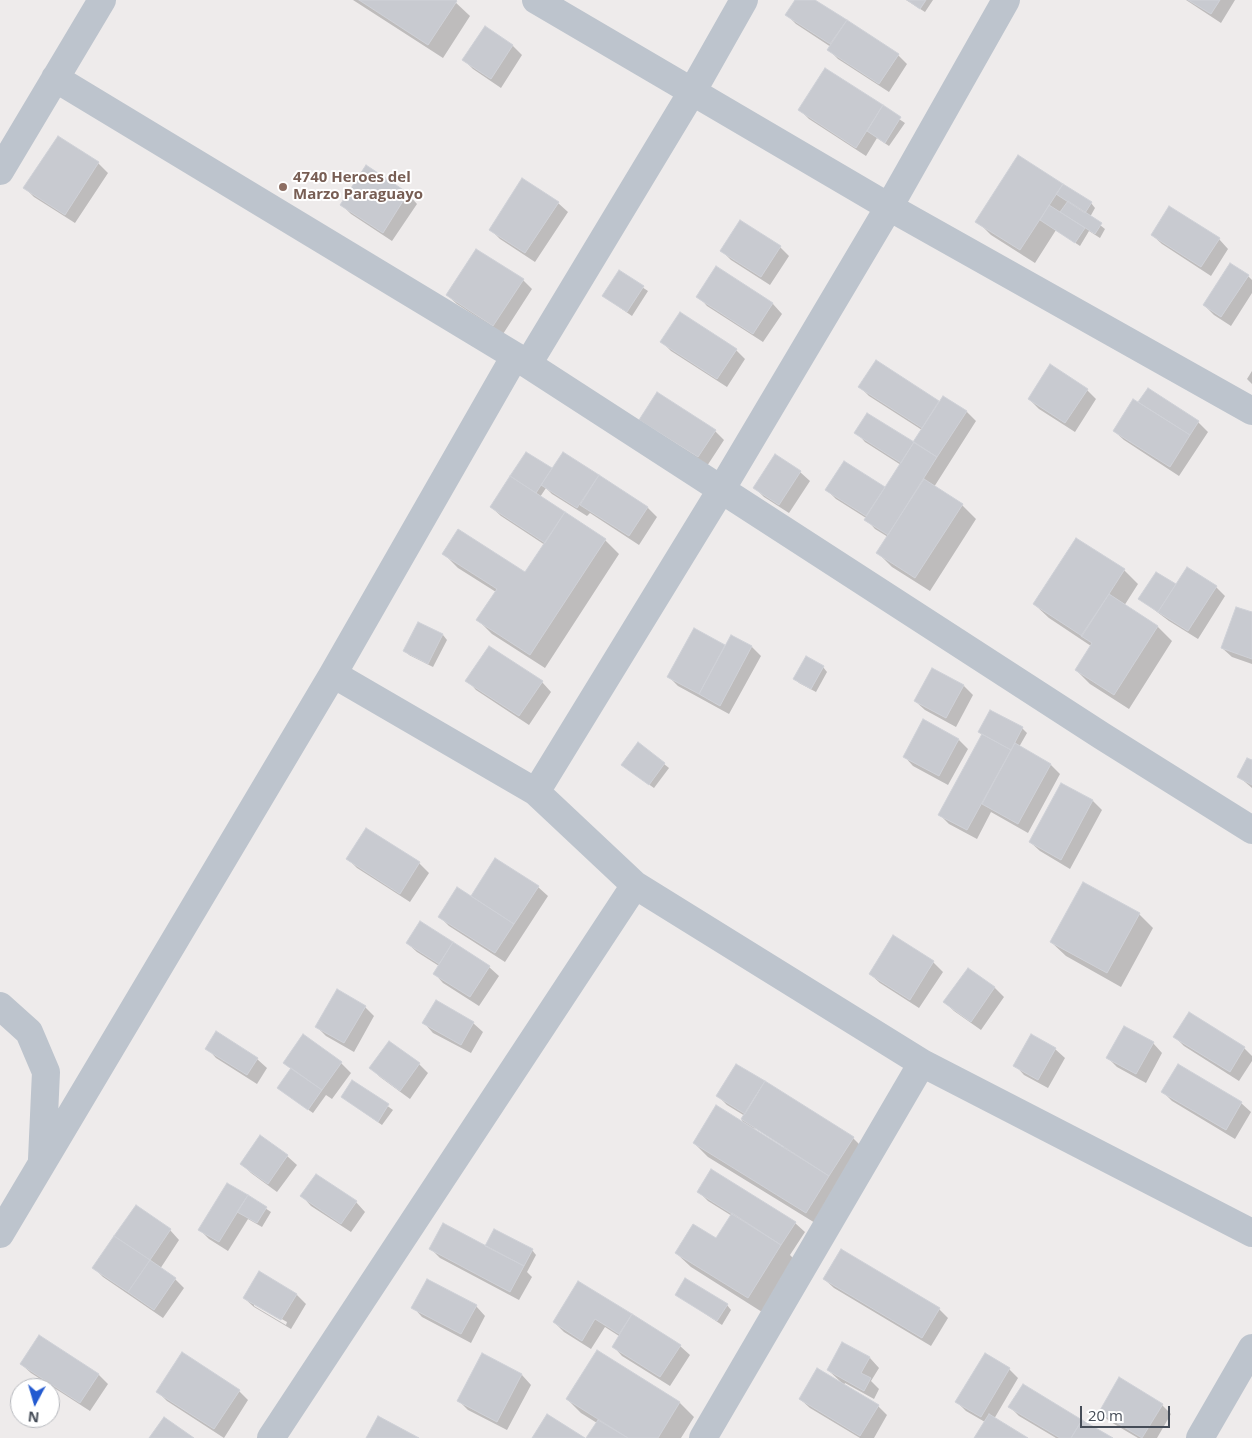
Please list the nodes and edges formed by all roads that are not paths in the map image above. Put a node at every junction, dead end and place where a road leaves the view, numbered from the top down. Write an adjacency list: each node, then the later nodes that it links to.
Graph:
1 (102, 0): 5 (street)
2 (536, 0): 6 (street)
3 (744, 0): 6 (street)
4 (1006, 0): 8 (street)
5 (55, 78): 7 (street); 9 (street)
6 (692, 92): 8 (street); 9 (street)
7 (0, 171)
8 (889, 208): 10 (street); 11 (street)
9 (521, 360): 11 (street); 12 (street)
10 (1252, 412)
11 (721, 490): 13 (street); 14 (street)
12 (332, 674): 13 (street); 18 (street)
13 (536, 792): 15 (street)
14 (1252, 830)
15 (636, 885): 17 (street); 22 (street)
16 (0, 1006): 18 (street)
17 (922, 1063): 19 (street); 23 (street)
18 (42, 1163): 20 (street)
19 (1252, 1233)
20 (0, 1234)
21 (1252, 1348): 24 (street)
22 (271, 1438)
23 (703, 1438)
24 (1200, 1438)

